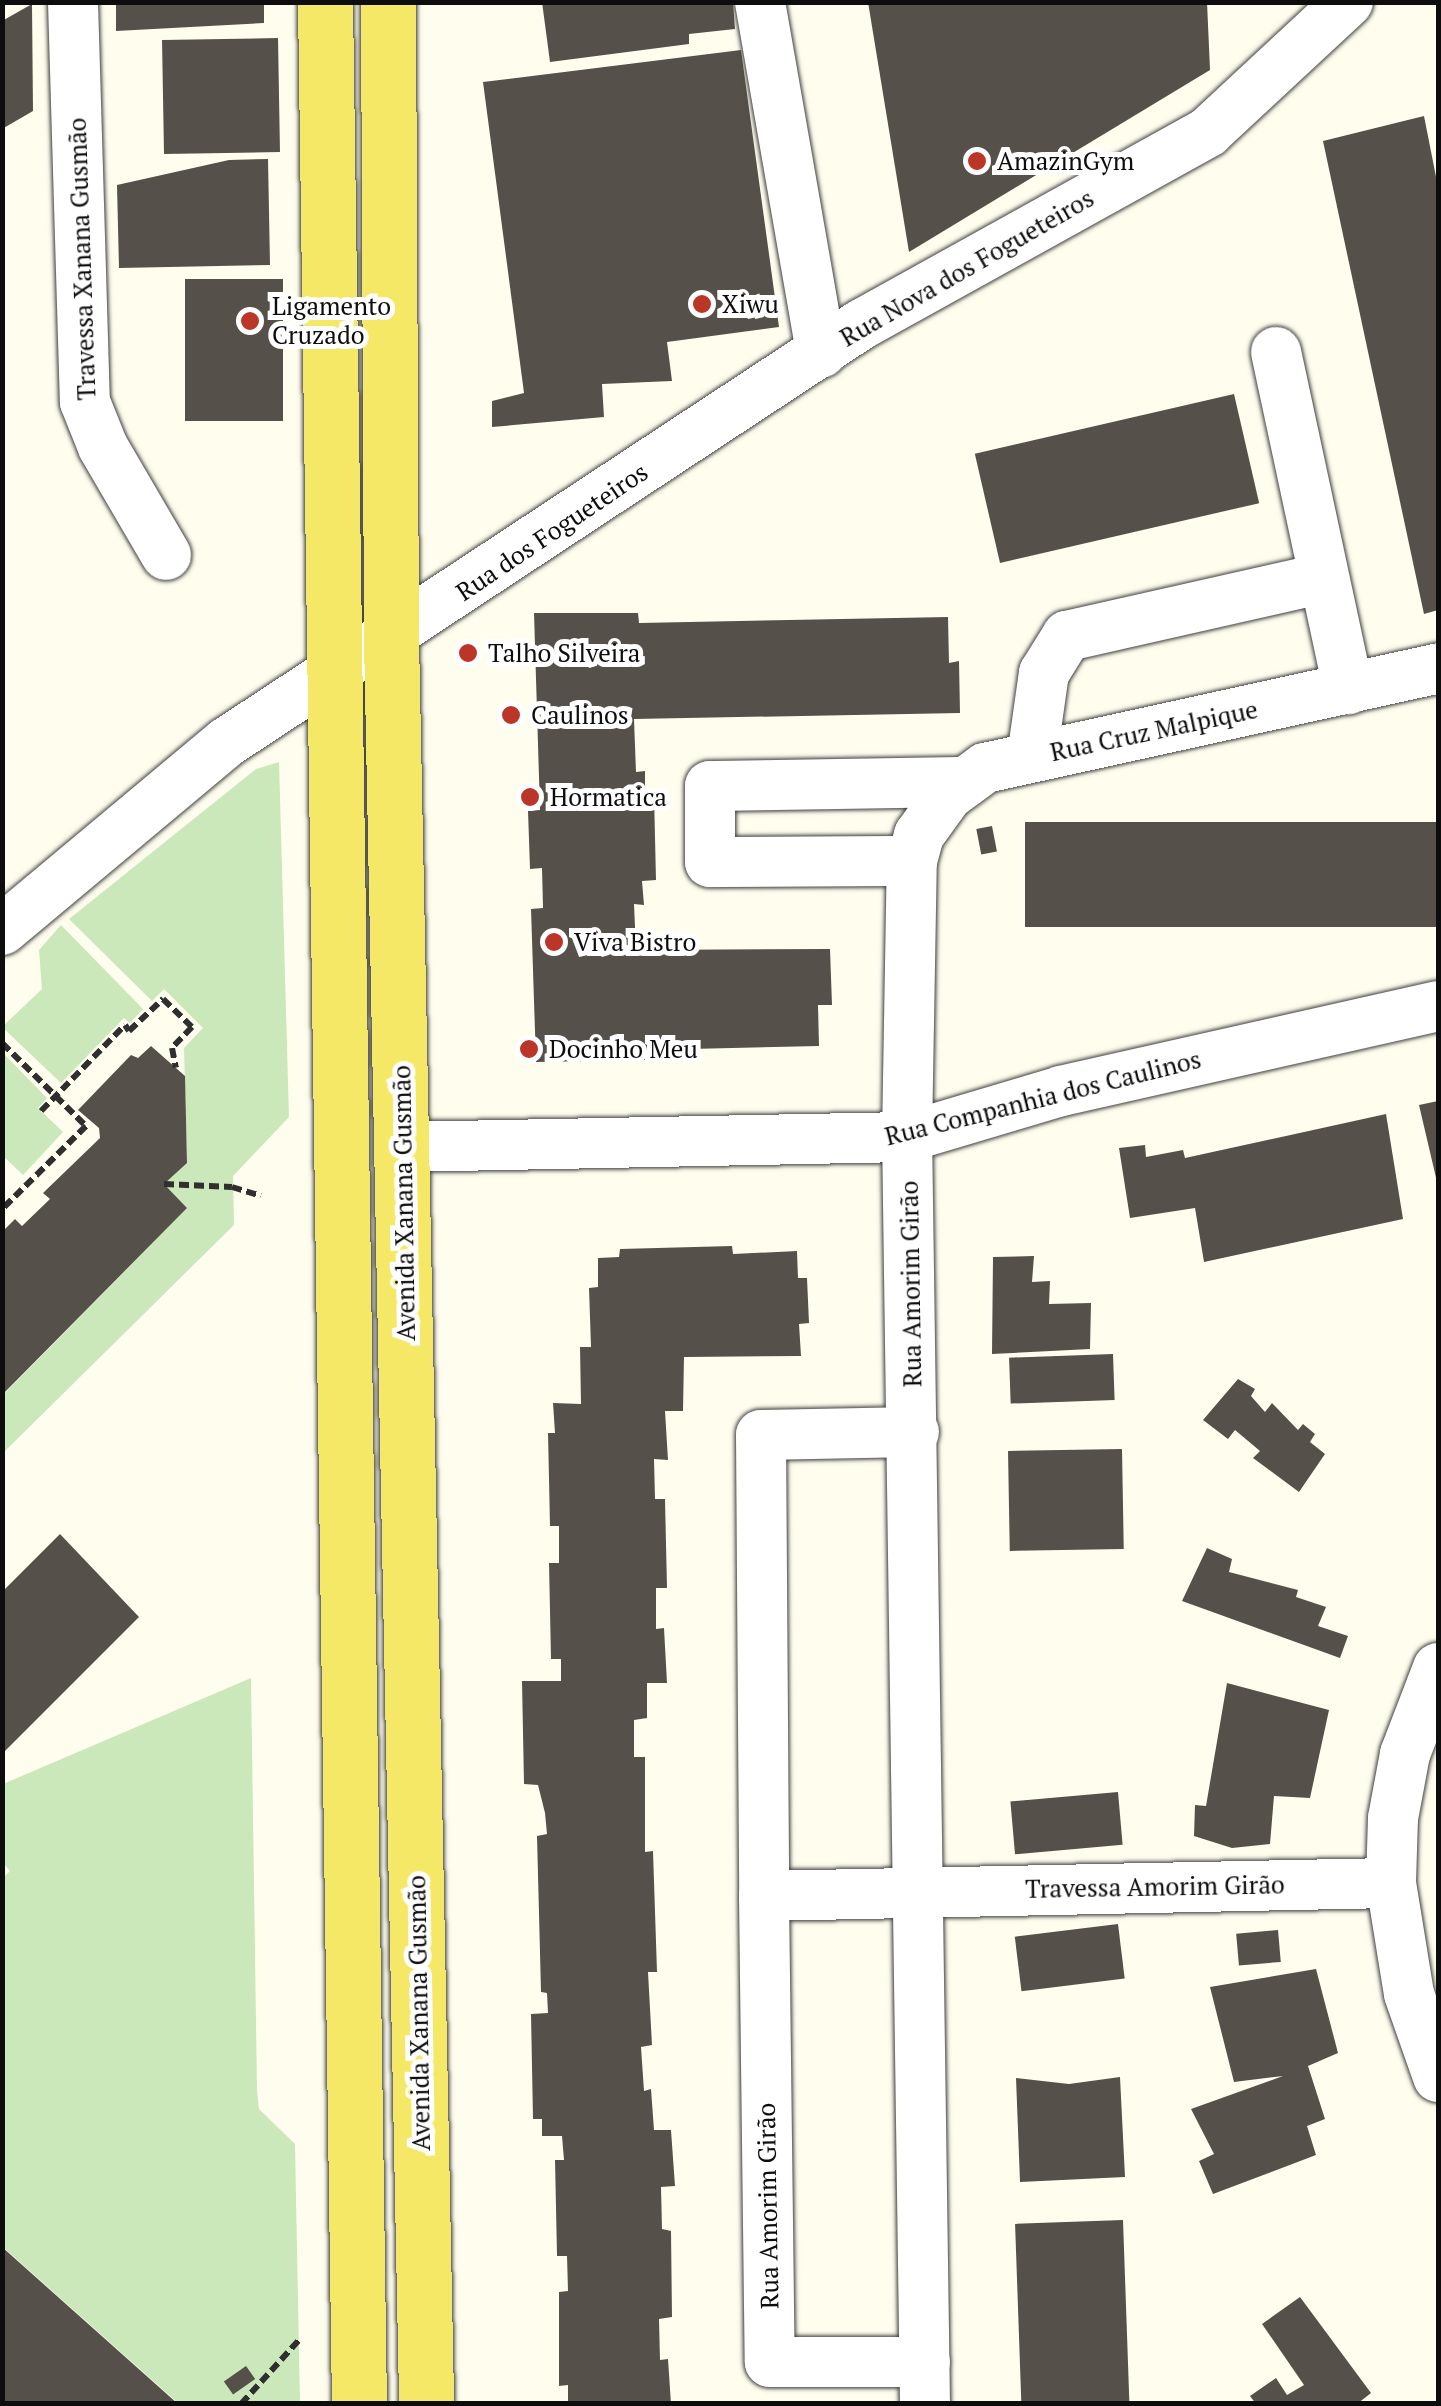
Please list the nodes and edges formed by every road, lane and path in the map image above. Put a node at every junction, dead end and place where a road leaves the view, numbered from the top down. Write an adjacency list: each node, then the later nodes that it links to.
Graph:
1 (73, 2): 8 (street, Travessa Xanana Gusmão)
2 (325, 2): 12 (main road)
3 (388, 2): 10 (main road, Avenida Xanana Gusmão)
4 (760, 2): 7 (street)
5 (1348, 2): 7 (street, Rua Nova dos Fogueteiros)
6 (1276, 352): 9 (street)
7 (822, 353): 10 (street, Rua dos Fogueteiros)
8 (166, 555)
9 (1324, 578): 13 (street); 14 (street)
10 (391, 638): 12 (street, Rua dos Fogueteiros); 24 (main road, Avenida Xanana Gusmão)
11 (1438, 668): 13 (street, Rua Cruz Malpique)
12 (334, 674): 17 (street, Rua dos Fogueteiros); 37 (main road)
13 (1348, 689): 14 (street, Rua Cruz Malpique)
14 (1032, 757): 15 (street, Rua Cruz Malpique)
15 (965, 782): 16 (street, Rua Cruz Malpique); 16 (street, Rua Cruz Malpique)
16 (912, 862): 23 (street, Rua Cruz Malpique)
17 (2, 930)
18 (1438, 1006): 23 (street, Rua Companhia dos Caulinos)
19 (2, 1043): 21 (path)
20 (176, 1068): 21 (path)
21 (56, 1096): 22 (path); 27 (path)
22 (41, 1111)
23 (907, 1137): 24 (street, Rua Companhia dos Caulinos); 28 (street, Rua Amorim Girão)
24 (403, 1147): 38 (main road, Avenida Xanana Gusmão)
25 (164, 1184): 26 (path)
26 (261, 1196)
27 (2, 1209)
28 (914, 1432): 31 (street, Rua Amorim Girão); 32 (street, Rua Amorim Girão)
29 (1438, 1668): 30 (street)
30 (1391, 1883): 31 (street, Travessa Amorim Girão); 33 (street)
31 (919, 1892): 32 (street); 35 (street, Rua Amorim Girão)
32 (764, 1896): 35 (street, Rua Amorim Girão)
33 (1438, 2076)
34 (299, 2340): 36 (path)
35 (925, 2382)
36 (241, 2404)
37 (359, 2404)
38 (426, 2404)

